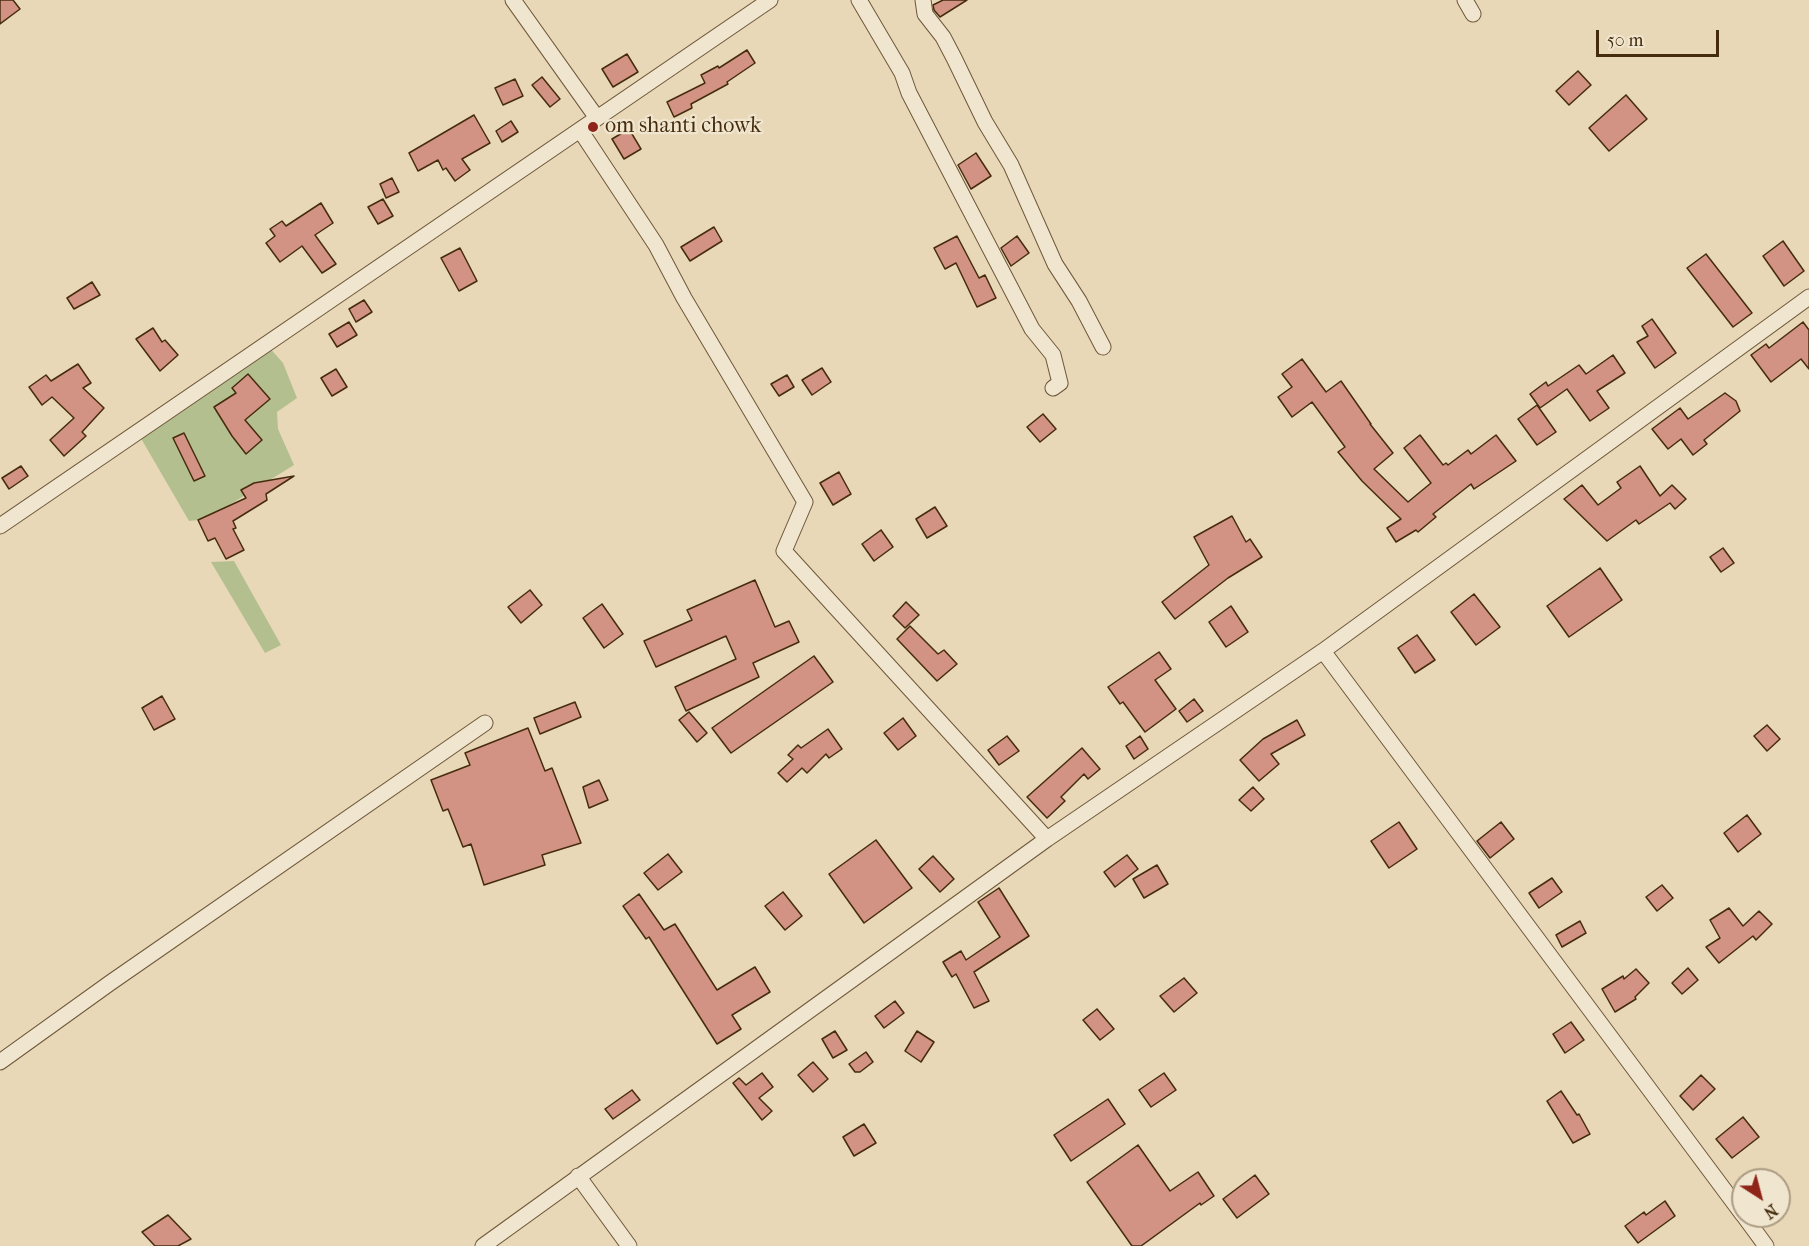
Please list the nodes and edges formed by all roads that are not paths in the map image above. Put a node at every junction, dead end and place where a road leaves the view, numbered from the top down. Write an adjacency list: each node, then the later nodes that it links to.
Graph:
1 (513, 0): 5 (street)
2 (770, 0): 5 (street)
3 (860, 0): 9 (street)
4 (923, 0): 8 (street)
5 (597, 118): 6 (street)
6 (580, 130): 10 (street); 13 (street)
7 (1809, 297): 11 (street)
8 (1103, 347)
9 (1053, 388)
10 (0, 526)
11 (1323, 651): 13 (street); 16 (street)
12 (485, 723): 14 (street)
13 (1047, 839): 15 (street)
14 (0, 1062)
15 (578, 1176): 18 (street); 19 (street)
16 (1731, 1198)
17 (1753, 1228): 20 (street)
18 (483, 1246)
19 (629, 1246)
20 (1766, 1246)

